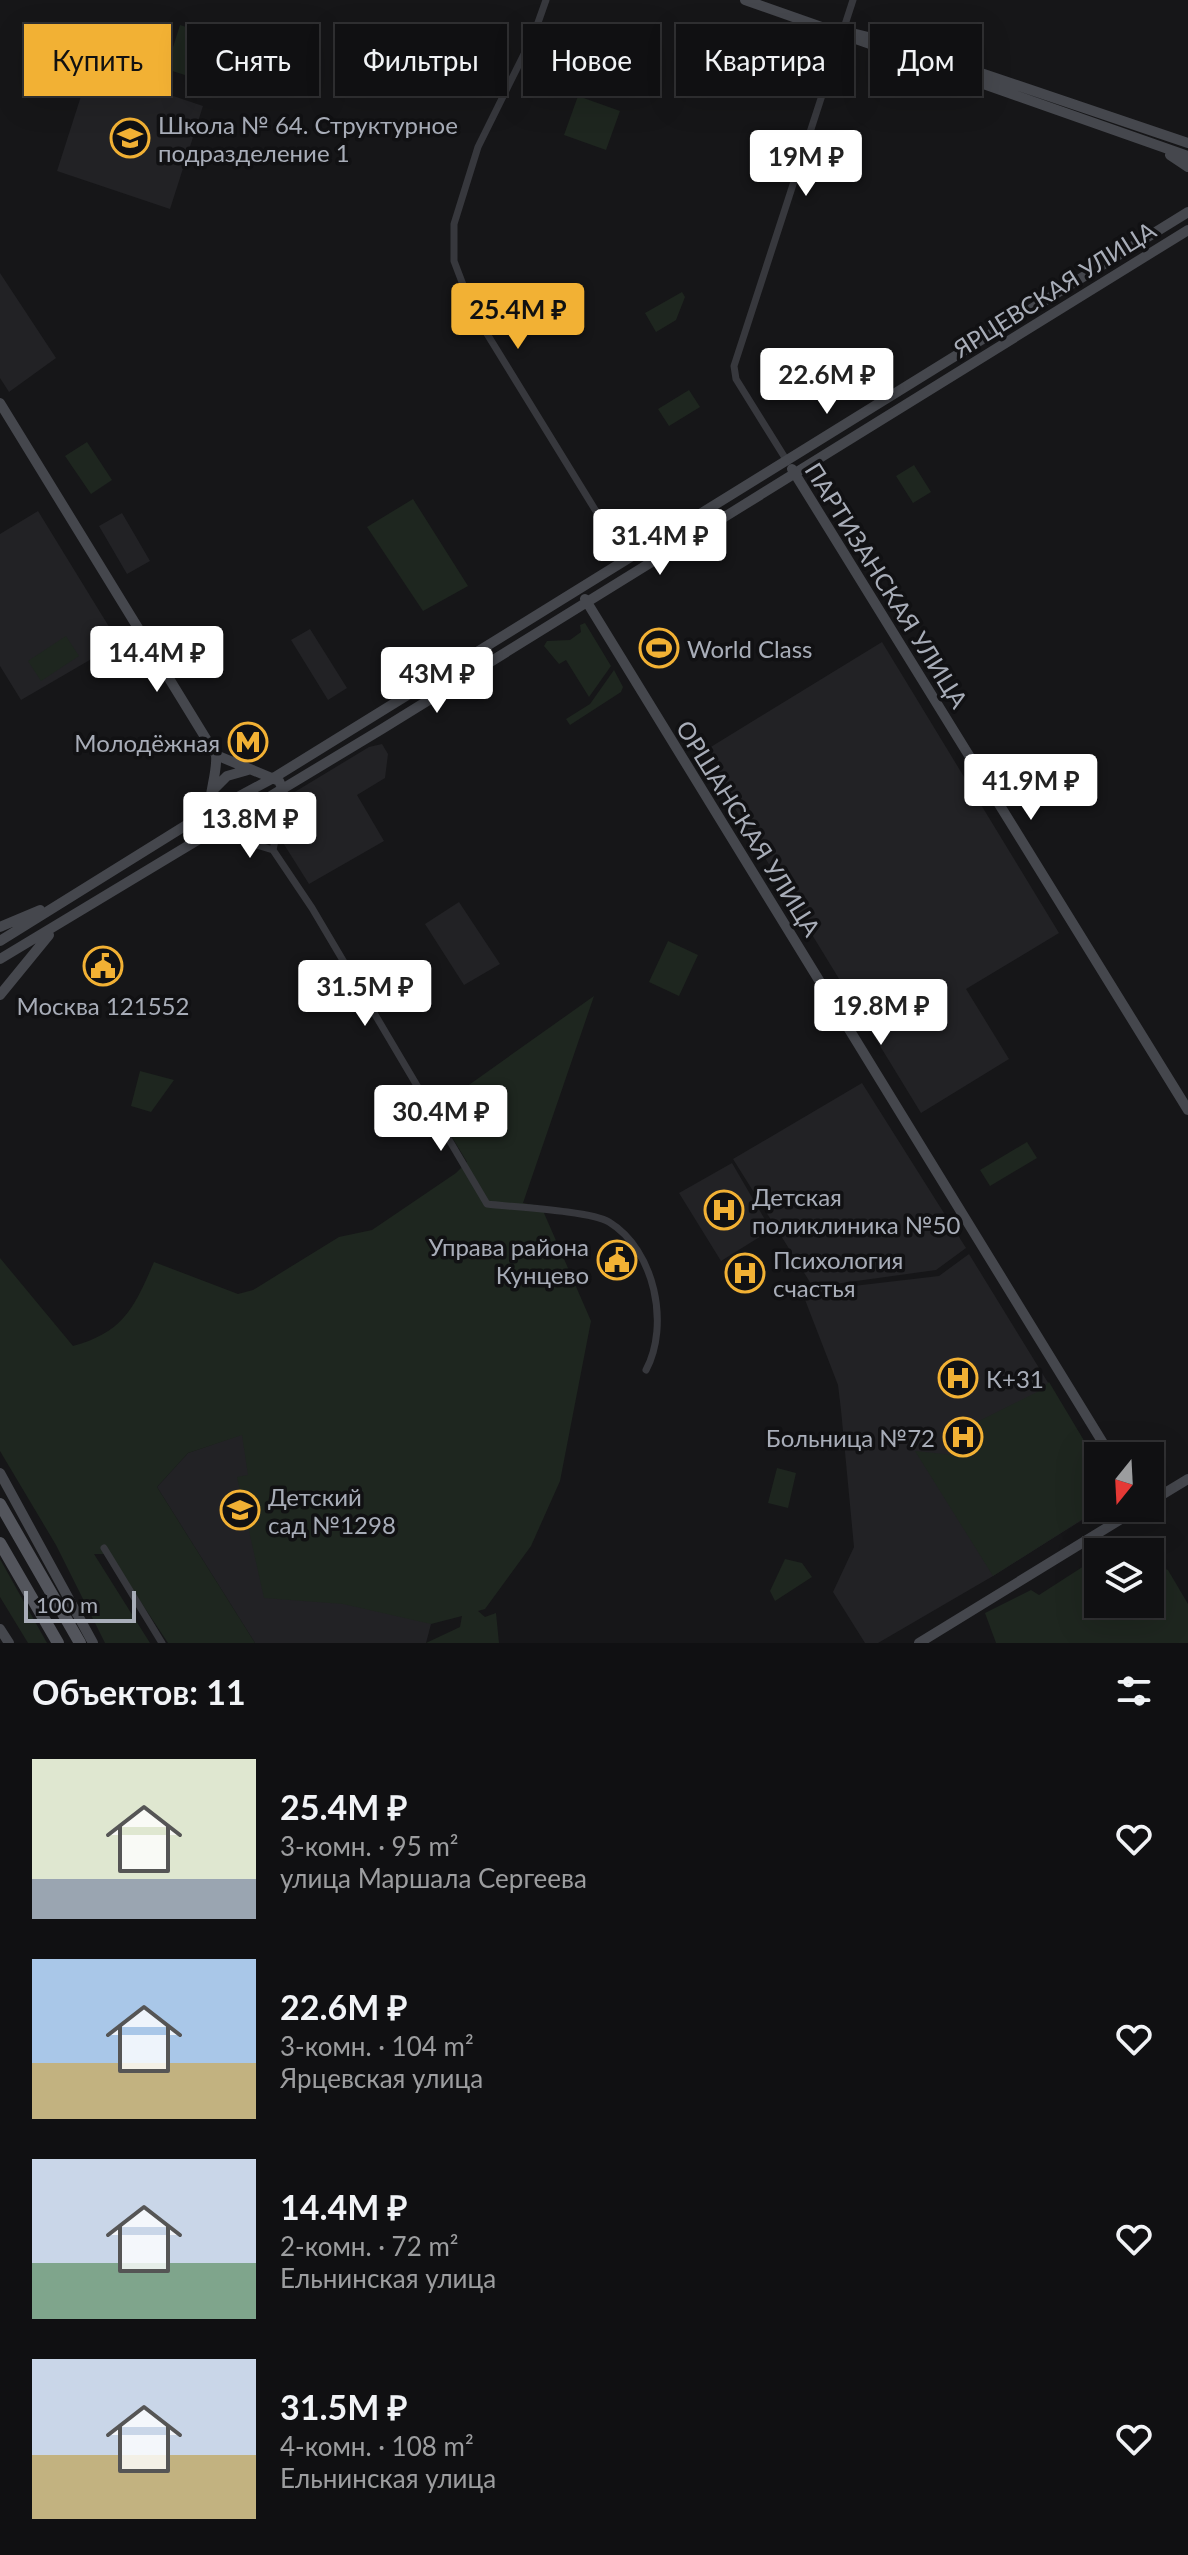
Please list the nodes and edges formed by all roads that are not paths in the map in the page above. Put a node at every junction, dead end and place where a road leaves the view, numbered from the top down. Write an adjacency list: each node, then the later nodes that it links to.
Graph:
1 (546, 0): 18 (street)
2 (745, 0): 4 (street)
3 (853, 0): 5 (street, ПАРТИЗАНСКАЯ УЛИЦА)
4 (818, 24)
5 (845, 24)
6 (854, 35): 9 (street)
7 (854, 37): 10 (street)
8 (821, 96): 16 (street, ПАРТИЗАНСКАЯ УЛИЦА)
9 (1188, 143)
10 (1155, 145): 11 (street); 12 (street)
11 (1188, 156)
12 (1188, 167)
13 (1185, 212): 16 (street, ЯРЦЕВСКАЯ УЛИЦА)
14 (1188, 230): 17 (street, ЯРЦЕВСКАЯ УЛИЦА)
15 (0, 403): 21 (street)
16 (787, 461): 17 (street, ПАРТИЗАНСКАЯ УЛИЦА); 18 (street, ЯРЦЕВСКАЯ УЛИЦА)
17 (794, 473): 20 (street, ЯРЦЕВСКАЯ УЛИЦА); 39 (street, ПАРТИЗАНСКАЯ УЛИЦА)
18 (626, 560): 19 (street, ЯРЦЕВСКАЯ УЛИЦА)
19 (579, 589): 20 (street, ОРШАНСКАЯ УЛИЦА); 23 (street, ЯРЦЕВСКАЯ УЛИЦА)
20 (587, 602): 24 (street, ЯРЦЕВСКАЯ УЛИЦА); 41 (street, ОРШАНСКАЯ УЛИЦА)
21 (216, 755): 22 (street); 25 (street)
22 (254, 770): 23 (street); 25 (street)
23 (275, 777): 24 (street); 26 (street, ЯРЦЕВСКАЯ УЛИЦА)
24 (283, 789): 27 (street); 28 (street, ЯРЦЕВСКАЯ УЛИЦА)
25 (212, 795): 26 (street)
26 (208, 812): 28 (street); 31 (street, ЯРЦЕВСКАЯ УЛИЦА)
27 (281, 812): 29 (street); 30 (street)
28 (216, 830): 29 (street); 32 (street, ЯРЦЕВСКАЯ УЛИЦА)
29 (238, 839): 30 (street)
30 (273, 850): 40 (street)
31 (130, 860): 32 (street); 33 (street, ЯРЦЕВСКАЯ УЛИЦА)
32 (139, 876): 34 (street, ЯРЦЕВСКАЯ УЛИЦА)
33 (71, 896): 35 (street); 36 (street, ЯРЦЕВСКАЯ УЛИЦА)
34 (70, 916): 37 (street, ЯРЦЕВСКАЯ УЛИЦА); 38 (street)
35 (0, 927)
36 (0, 941)
37 (0, 959)
38 (0, 995)
39 (1188, 1110)
40 (646, 1370)
41 (1102, 1442)
42 (0, 1473): 53 (street)
43 (1188, 1479): 44 (street)
44 (1164, 1494)
45 (0, 1504): 52 (main road)
46 (1116, 1522): 55 (street)
47 (0, 1543): 51 (main road)
48 (104, 1548): 54 (street)
49 (0, 1629): 50 (street)
50 (9, 1643)
51 (58, 1643)
52 (80, 1643)
53 (93, 1643)
54 (162, 1643)
55 (919, 1643)

